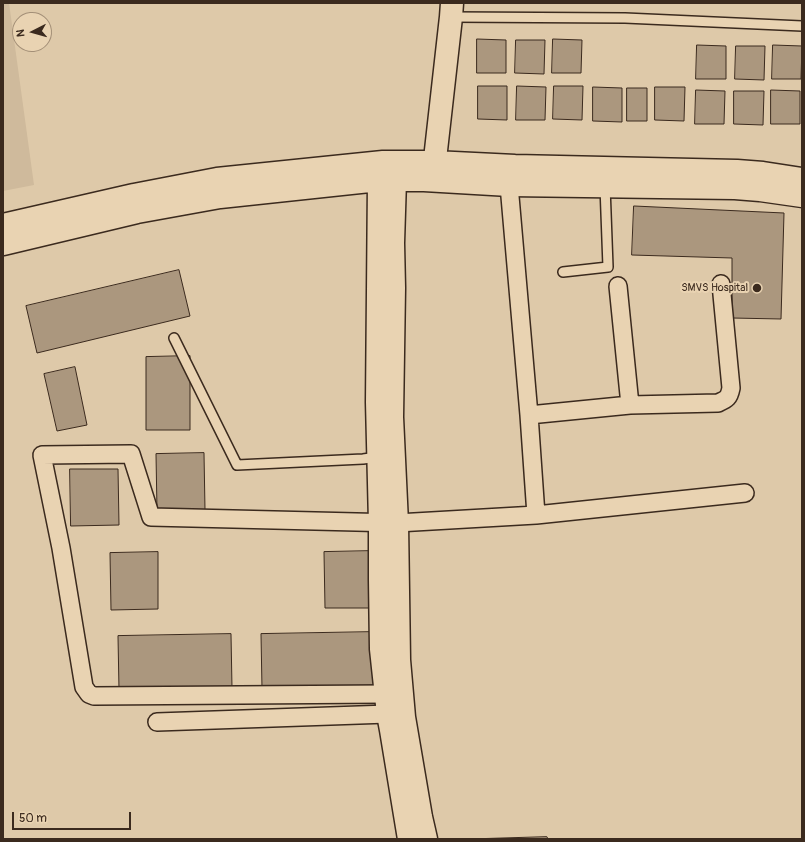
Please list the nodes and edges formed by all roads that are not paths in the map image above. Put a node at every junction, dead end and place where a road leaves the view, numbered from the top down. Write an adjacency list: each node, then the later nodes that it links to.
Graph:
1 (452, 10): 2 (lane); 3 (street)
2 (802, 26)
3 (433, 171): 4 (street); 5 (street); 6 (street); 9 (street)
4 (802, 179)
5 (387, 180): 10 (street); 17 (street); 20 (street)
6 (509, 186): 7 (street); 16 (street)
7 (605, 186): 8 (street); 11 (lane)
8 (802, 196)
9 (3, 225)
10 (3, 244)
11 (563, 272)
12 (721, 284): 15 (street)
13 (618, 286): 15 (street)
14 (174, 338): 17 (lane)
15 (630, 404): 16 (street)
16 (529, 415): 19 (street)
17 (378, 457): 20 (street)
18 (745, 493): 19 (street)
19 (536, 515): 20 (street)
20 (388, 523): 21 (street); 21 (street); 23 (street)
21 (387, 704): 22 (street); 23 (street)
22 (157, 722)
23 (413, 817): 24 (street); 25 (street)
24 (409, 839)
25 (426, 839)

